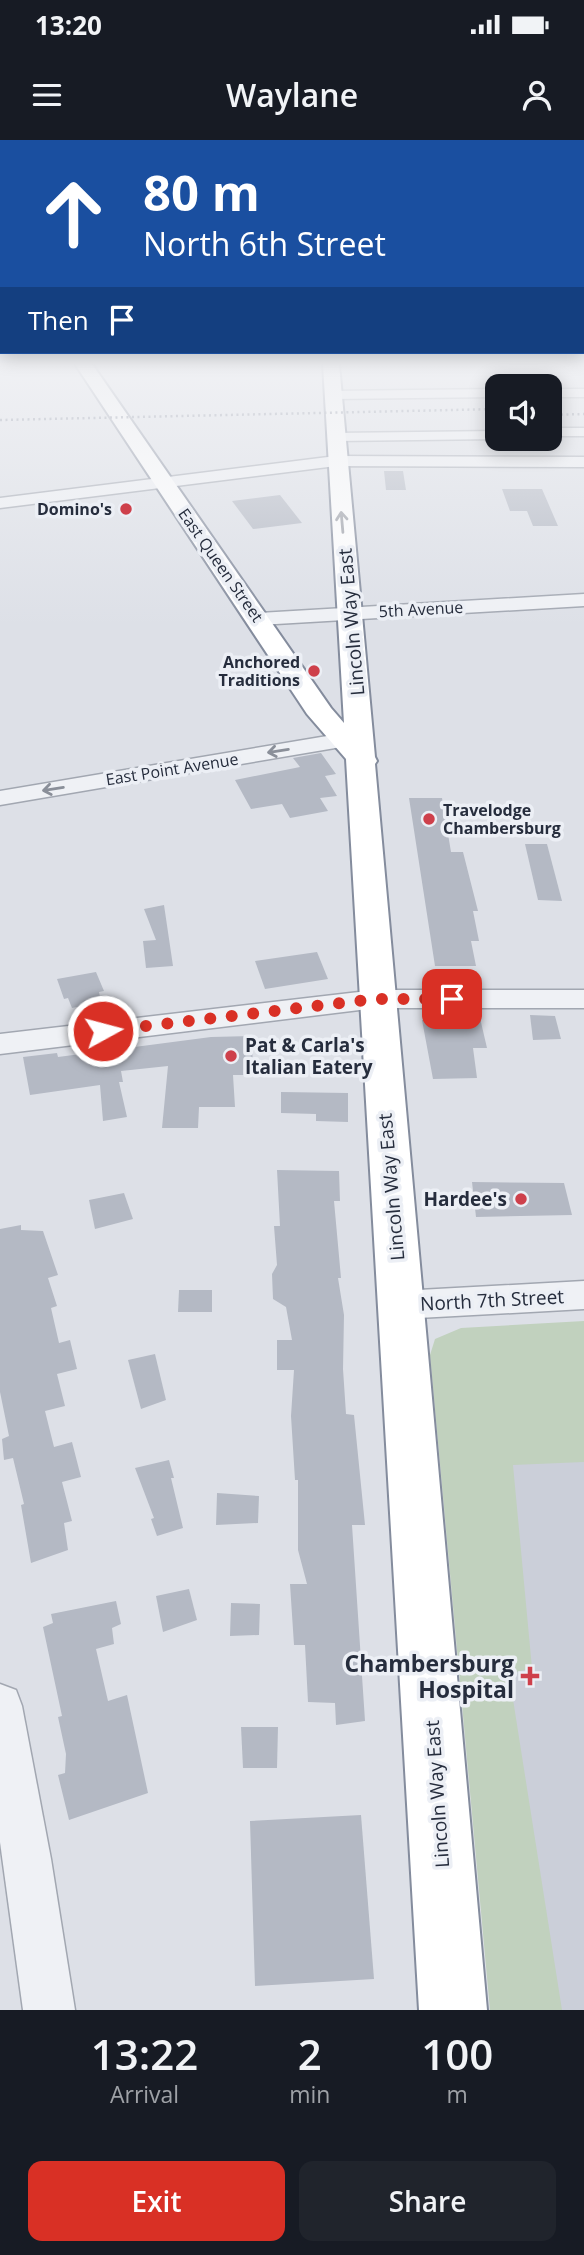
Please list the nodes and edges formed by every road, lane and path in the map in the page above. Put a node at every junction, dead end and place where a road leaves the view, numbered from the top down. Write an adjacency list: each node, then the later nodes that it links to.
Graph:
1 (143, 451): 5 (highway, East Queen Street)
2 (336, 451): 3 (highway, Lincoln Way East)
3 (336, 461): 4 (street); 5 (street); 8 (highway, Lincoln Way East, one-way to 3)
4 (584, 462)
5 (164, 482): 6 (street); 9 (highway, East Queen Street)
6 (0, 503)
7 (584, 600): 8 (street, 5th Avenue)
8 (349, 614): 9 (street, 5th Avenue); 10 (highway, Lincoln Way East)
9 (259, 620): 11 (highway, East Queen Street)
10 (356, 685): 11 (highway); 12 (highway, Lincoln Way East)
11 (307, 693): 12 (highway, East Queen Street)
12 (354, 751): 13 (street, East Point Avenue, one-way to 13); 14 (highway, Lincoln Way East)
13 (0, 798)
14 (376, 999): 15 (street); 16 (street); 18 (highway, Lincoln Way East)
15 (584, 999)
16 (0, 1044)
17 (584, 1294): 18 (street, North 7th Street)
18 (400, 1305): 21 (highway, Lincoln Way East)
19 (0, 1706): 20 (street)
20 (49, 2010)
21 (453, 2010)

